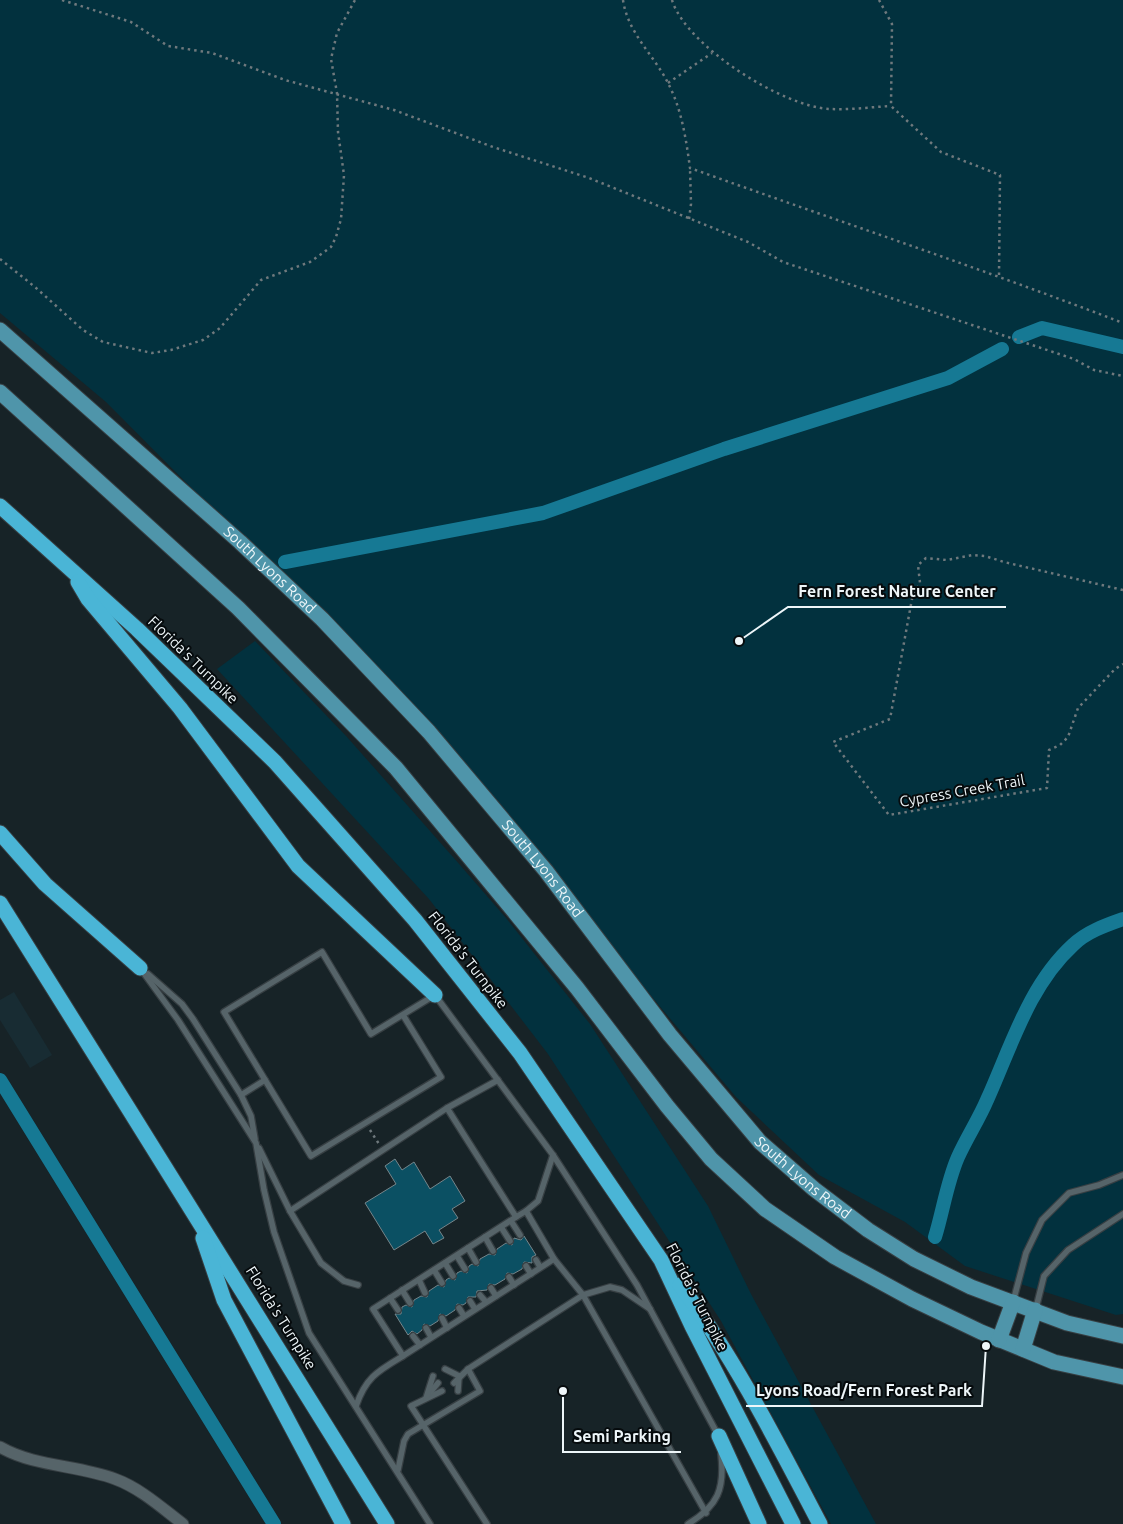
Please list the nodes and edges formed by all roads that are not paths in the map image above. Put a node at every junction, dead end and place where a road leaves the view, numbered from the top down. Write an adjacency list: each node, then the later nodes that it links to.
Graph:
1 (0, 330): 54 (main road, South Lyons Road)
2 (0, 392): 68 (main road)
3 (0, 506): 4 (highway, Florida's Turnpike)
4 (71, 570): 8 (highway); 31 (highway, Florida's Turnpike)
5 (0, 833): 7 (highway)
6 (0, 903): 20 (highway, Florida's Turnpike)
7 (140, 968): 12 (lane); 14 (lane)
8 (435, 995): 9 (lane); 11 (lane)
9 (403, 1015): 10 (lane); 10 (lane)
10 (265, 1080): 12 (lane)
11 (498, 1080): 13 (lane); 15 (lane)
12 (241, 1095): 14 (lane)
13 (448, 1108): 17 (lane); 21 (lane)
14 (256, 1143): 17 (lane); 83 (lane)
15 (553, 1155): 18 (lane); 59 (lane)
16 (1123, 1175): 54 (lane)
17 (290, 1211): 43 (lane)
18 (526, 1211): 21 (lane); 29 (lane)
19 (1123, 1214): 60 (lane)
20 (196, 1218): 90 (highway); 91 (highway, Florida's Turnpike)
21 (514, 1219): 22 (lane); 23 (lane)
22 (501, 1227): 24 (lane); 25 (lane)
23 (520, 1235)
24 (485, 1237): 26 (lane); 27 (lane)
25 (510, 1241)
26 (468, 1248): 28 (lane); 32 (lane)
27 (493, 1251)
28 (457, 1256): 33 (lane); 36 (lane)
29 (554, 1259): 35 (lane); 49 (lane)
30 (536, 1260): 35 (lane)
31 (661, 1260): 96 (highway, Florida's Turnpike); 97 (highway)
32 (476, 1262)
33 (445, 1263): 37 (lane); 39 (lane)
34 (526, 1266): 38 (lane)
35 (540, 1267): 38 (lane)
36 (465, 1269)
37 (434, 1270): 41 (lane); 42 (lane)
38 (531, 1274): 44 (lane)
39 (453, 1276)
40 (509, 1277): 44 (lane)
41 (419, 1280): 46 (lane); 47 (lane)
42 (442, 1283)
43 (358, 1285)
44 (514, 1285): 50 (lane)
45 (491, 1288): 50 (lane)
46 (402, 1290): 51 (lane); 55 (lane)
47 (425, 1293)
48 (480, 1294): 53 (lane)
49 (583, 1294): 59 (lane); 73 (lane); 88 (lane)
50 (496, 1296): 53 (lane)
51 (390, 1298): 58 (lane); 71 (lane)
52 (470, 1301): 57 (lane)
53 (486, 1302): 57 (lane)
54 (1013, 1302): 60 (main road, South Lyons Road); 68 (main road)
55 (410, 1303)
56 (459, 1308): 61 (lane)
57 (475, 1309): 61 (lane)
58 (398, 1310)
59 (651, 1310): 85 (lane)
60 (1035, 1310): 66 (main road, South Lyons Road); 70 (main road)
61 (464, 1316): 64 (lane)
62 (442, 1318): 64 (lane)
63 (426, 1328): 67 (lane)
64 (447, 1328): 67 (lane)
65 (413, 1336): 69 (lane)
66 (1123, 1336)
67 (432, 1338): 69 (lane)
68 (999, 1340): 70 (main road)
69 (420, 1345): 71 (lane)
70 (1022, 1349): 77 (main road)
71 (403, 1356): 83 (lane)
72 (445, 1369): 76 (lane)
73 (468, 1369): 76 (lane); 84 (lane)
74 (432, 1376): 82 (lane)
75 (450, 1376): 76 (lane)
76 (459, 1376): 79 (lane); 81 (lane)
77 (1123, 1377)
78 (438, 1383): 82 (lane)
79 (454, 1383)
80 (442, 1391): 82 (lane)
81 (458, 1391)
82 (426, 1398): 84 (lane)
83 (356, 1406): 87 (lane)
84 (423, 1425): 87 (lane); 93 (lane)
85 (719, 1436): 88 (lane); 95 (highway)
86 (0, 1447): 89 (street)
87 (398, 1470): 92 (lane)
88 (706, 1513): 94 (lane)
89 (183, 1524)
90 (343, 1524)
91 (387, 1524)
92 (430, 1524)
93 (487, 1524)
94 (688, 1524)
95 (759, 1524)
96 (793, 1524)
97 (820, 1524)

